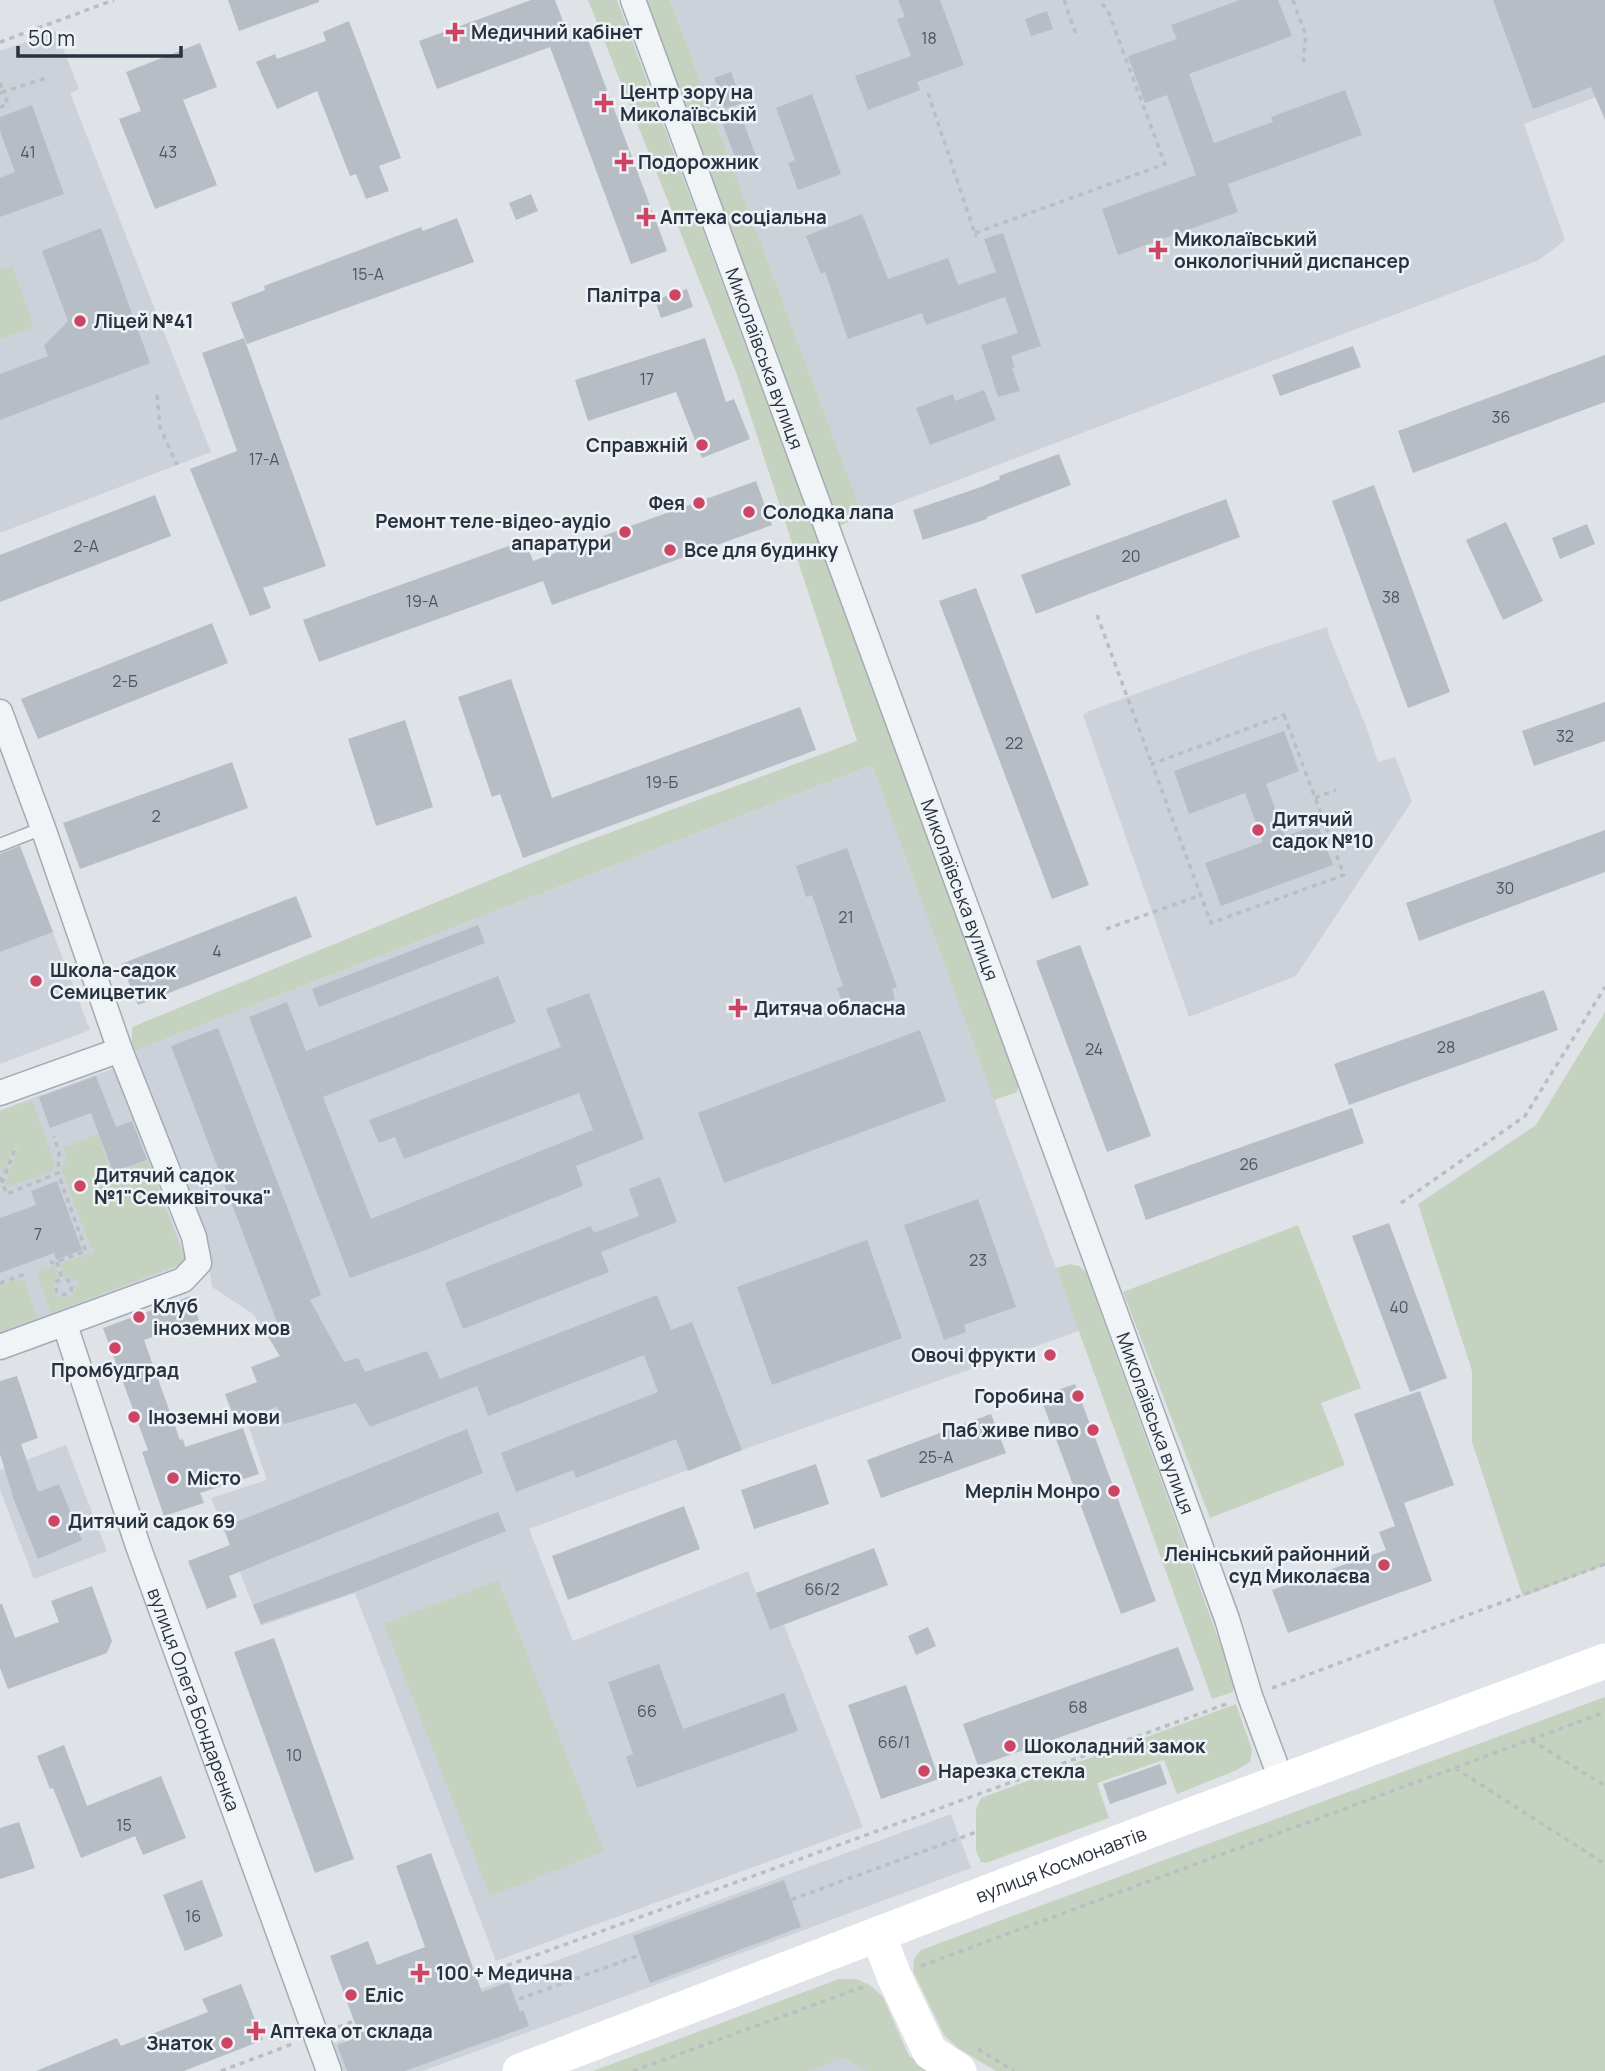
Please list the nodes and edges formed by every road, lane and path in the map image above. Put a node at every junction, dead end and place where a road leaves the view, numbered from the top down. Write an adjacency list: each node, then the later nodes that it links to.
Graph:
1 (114, 0): 7 (path)
2 (633, 0): 45 (street, Миколаївська вулиця)
3 (1064, 0): 6 (path)
4 (1099, 0): 12 (path)
5 (1293, 0): 8 (path)
6 (1077, 37)
7 (0, 42)
8 (1306, 65)
9 (46, 78): 11 (path)
10 (0, 83): 11 (path)
11 (2, 92): 13 (path)
12 (928, 93)
13 (0, 107)
14 (157, 394): 15 (path)
15 (177, 465)
16 (1097, 615): 18 (path)
17 (0, 712): 21 (street)
18 (1152, 764): 20 (path); 23 (path)
19 (1336, 790): 20 (path)
20 (1315, 798): 23 (path)
21 (43, 828): 22 (lane); 26 (street)
22 (0, 845)
23 (1201, 895): 24 (path)
24 (1106, 929)
25 (1605, 987): 35 (path)
26 (120, 1050): 27 (street); 41 (street)
27 (0, 1093)
28 (54, 1136): 30 (path)
29 (16, 1146): 32 (path)
30 (58, 1173): 33 (path); 37 (path)
31 (0, 1177): 32 (path)
32 (2, 1183): 33 (path)
33 (7, 1194): 34 (path)
34 (0, 1196)
35 (1401, 1203)
36 (50, 1261): 37 (path)
37 (57, 1262): 39 (path)
38 (28, 1273): 40 (path)
39 (62, 1279): 39 (path)
40 (0, 1283)
41 (65, 1325): 42 (street); 55 (street, вулиця Олега Бондаренка)
42 (0, 1346)
43 (1605, 1564): 45 (path)
44 (1605, 1661): 49 (main road, вулиця Космонавтів)
45 (1250, 1696): 49 (street, Миколаївська вулиця); 55 (path)
46 (1605, 1712): 47 (path)
47 (1531, 1740): 48 (path); 50 (path)
48 (1455, 1768): 52 (path); 54 (path)
49 (1282, 1782): 53 (main road, вулиця Космонавтів)
50 (1605, 1786)
51 (979, 1831): 57 (path)
52 (1605, 1864)
53 (878, 1934): 54 (main road); 59 (main road, вулиця Космонавтів)
54 (914, 1973): 56 (main road); 60 (path)
55 (316, 2035): 57 (street, вулиця Олега Бондаренка); 58 (path)
56 (965, 2058): 61 (path)
57 (339, 2066)
58 (221, 2071)
59 (520, 2071)
60 (633, 2071)
61 (1014, 2071)

